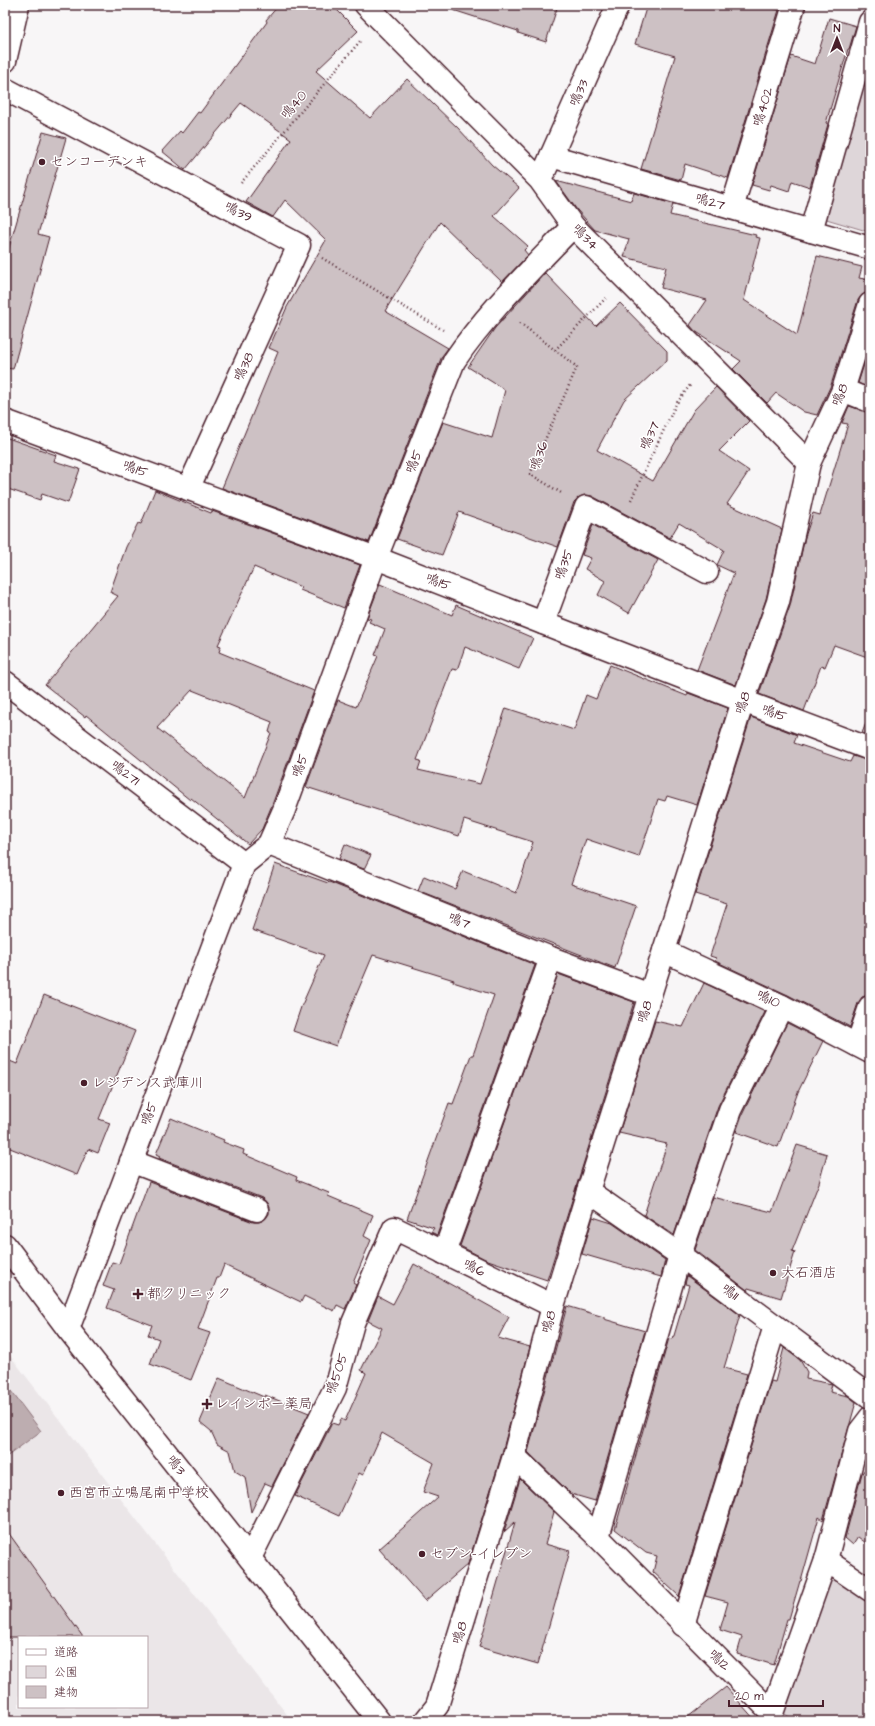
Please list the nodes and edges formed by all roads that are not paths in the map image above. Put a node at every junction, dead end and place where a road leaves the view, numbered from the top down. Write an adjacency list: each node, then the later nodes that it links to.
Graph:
1 (18, 5): 6 (street)
2 (618, 5): 8 (street, 鳴33)
3 (794, 5): 10 (street, 鳴402)
4 (373, 12): 9 (street, 鳴34)
5 (870, 22): 12 (street)
6 (5, 61)
7 (5, 89): 13 (street, 鳴39)
8 (551, 156): 9 (street, 鳴33); 10 (street, 鳴27)
9 (540, 180): 11 (street, 鳴34)
10 (732, 208): 12 (street, 鳴27)
11 (573, 226): 19 (street, 鳴34); 21 (street, 鳴5)
12 (811, 231): 14 (street, 鳴27)
13 (300, 245): 20 (street, 鳴38)
14 (870, 248)
15 (870, 304): 16 (street, 鳴8)
16 (843, 390): 17 (street); 19 (street, 鳴8)
17 (870, 401)
18 (5, 421): 20 (street, 鳴15)
19 (809, 463): 25 (street, 鳴8)
20 (188, 489): 21 (street, 鳴15)
21 (376, 558): 23 (street, 鳴15); 27 (street, 鳴5)
22 (707, 572): 23 (street, 鳴35)
23 (543, 623): 25 (street, 鳴15)
24 (5, 682): 28 (street, 鳴271)
25 (743, 701): 26 (street, 鳴15); 29 (street, 鳴8)
26 (870, 748)
27 (269, 844): 28 (street, 鳴5); 30 (street, 鳴7)
28 (244, 864): 35 (street, 鳴5)
29 (664, 951): 31 (street, 鳴8); 32 (street, 鳴10)
30 (551, 958): 31 (street, 鳴7); 40 (street)
31 (650, 995): 36 (street, 鳴8)
32 (782, 1006): 34 (street, 鳴10); 41 (street)
33 (870, 1007): 34 (street)
34 (863, 1049)
35 (131, 1161): 37 (street); 44 (street, 鳴5)
36 (588, 1191): 41 (street, 鳴11); 42 (street, 鳴8)
37 (257, 1210)
38 (394, 1228): 40 (street, 鳴6); 49 (street, 鳴505)
39 (5, 1245): 44 (street, 鳴3)
40 (444, 1253): 42 (street, 鳴6)
41 (680, 1255): 43 (street, 鳴11); 48 (street)
42 (553, 1306): 47 (street, 鳴8)
43 (775, 1326): 45 (street, 鳴11); 52 (street)
44 (68, 1329): 49 (street, 鳴3)
45 (870, 1397)
46 (870, 1418): 50 (street, 鳴12)
47 (514, 1456): 48 (street, 鳴12); 55 (street, 鳴8)
48 (598, 1537): 52 (street, 鳴12)
49 (250, 1558): 54 (street, 鳴3)
50 (826, 1560): 51 (street); 53 (street, 鳴12)
51 (870, 1590)
52 (684, 1625): 53 (street, 鳴12)
53 (776, 1717)
54 (379, 1721)
55 (425, 1721)

